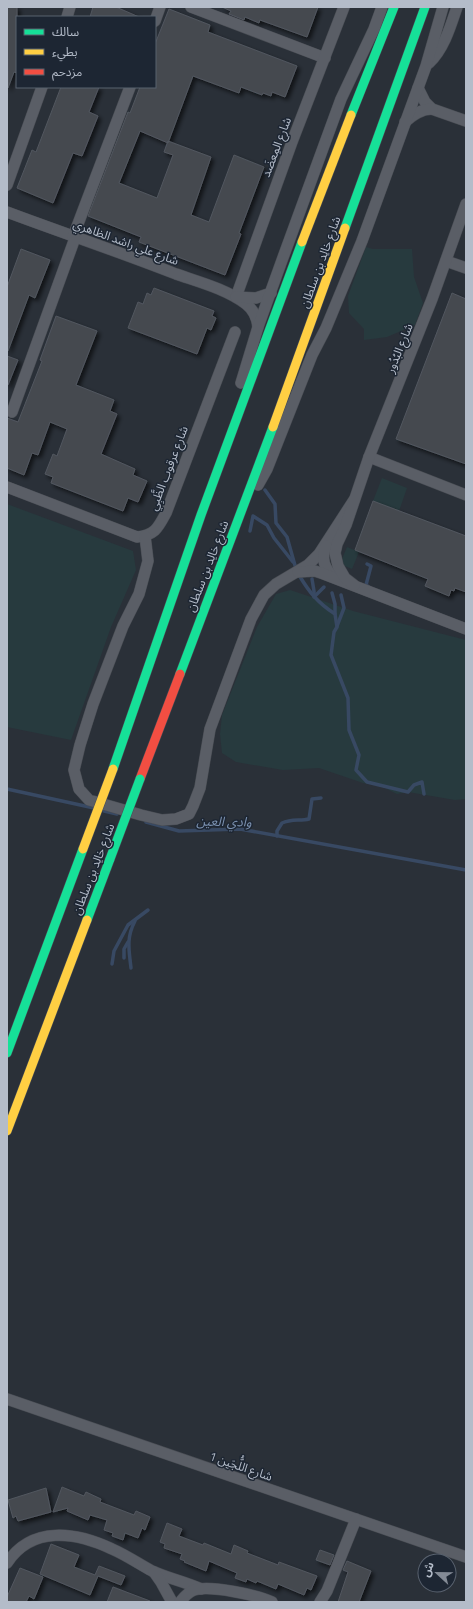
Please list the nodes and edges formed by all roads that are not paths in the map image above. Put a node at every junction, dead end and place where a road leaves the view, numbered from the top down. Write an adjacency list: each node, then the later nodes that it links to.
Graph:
1 (160, 7): 9 (street)
2 (191, 7): 10 (street)
3 (344, 7): 10 (street, شارع المِعضَد)
4 (382, 7): 24 (street)
5 (394, 7): 33 (main road, شارع خالِد بن سلطان)
6 (425, 7): 34 (main road, شارع خالِد بن سلطان)
7 (443, 7): 11 (street)
8 (457, 7): 11 (street)
9 (156, 18)
10 (325, 58): 25 (street, شارع المِعضَد)
11 (426, 66): 14 (street)
12 (42, 88): 18 (street)
13 (130, 88): 21 (street)
14 (418, 88): 15 (street); 17 (street)
15 (432, 109): 16 (street); 17 (street)
16 (466, 121)
17 (405, 122): 34 (street)
18 (7, 185)
19 (466, 204): 22 (street, شارع البُدُور)
20 (7, 212): 21 (street, شارع علي راشد الظاهري)
21 (74, 238): 25 (street, شارع علي راشد الظاهري); 28 (street)
22 (446, 261): 23 (street); 29 (street, شارع البُدُور)
23 (466, 268)
24 (270, 293): 25 (street); 26 (street)
25 (236, 297): 26 (street)
26 (258, 327): 33 (street)
27 (235, 332): 35 (street, شارع عرقوب الظَّبِي)
28 (12, 412)
29 (370, 457): 31 (street); 32 (street, شارع البُدُور)
30 (7, 487): 35 (street)
31 (466, 495)
32 (354, 500): 36 (street); 39 (street)
33 (201, 515): 41 (main road, شارع خالِد بن سلطان, bridge)
34 (234, 530): 42 (main road, شارع خالِد بن سلطان, bridge)
35 (144, 536): 37 (street)
36 (327, 542): 37 (street); 38 (street)
37 (297, 572): 38 (street)
38 (333, 578): 39 (street)
39 (354, 585): 40 (street)
40 (466, 629)
41 (7, 1052)
42 (7, 1131)
43 (7, 1400): 44 (street, شارع اللُّجَين 1)
44 (356, 1519): 45 (street, شارع اللُّجَين 1); 52 (street)
45 (466, 1557)
46 (7, 1563): 47 (street)
47 (154, 1572): 48 (street); 49 (street)
48 (201, 1589): 50 (street); 51 (street)
49 (172, 1602)
50 (180, 1602)
51 (272, 1602)
52 (320, 1602)

